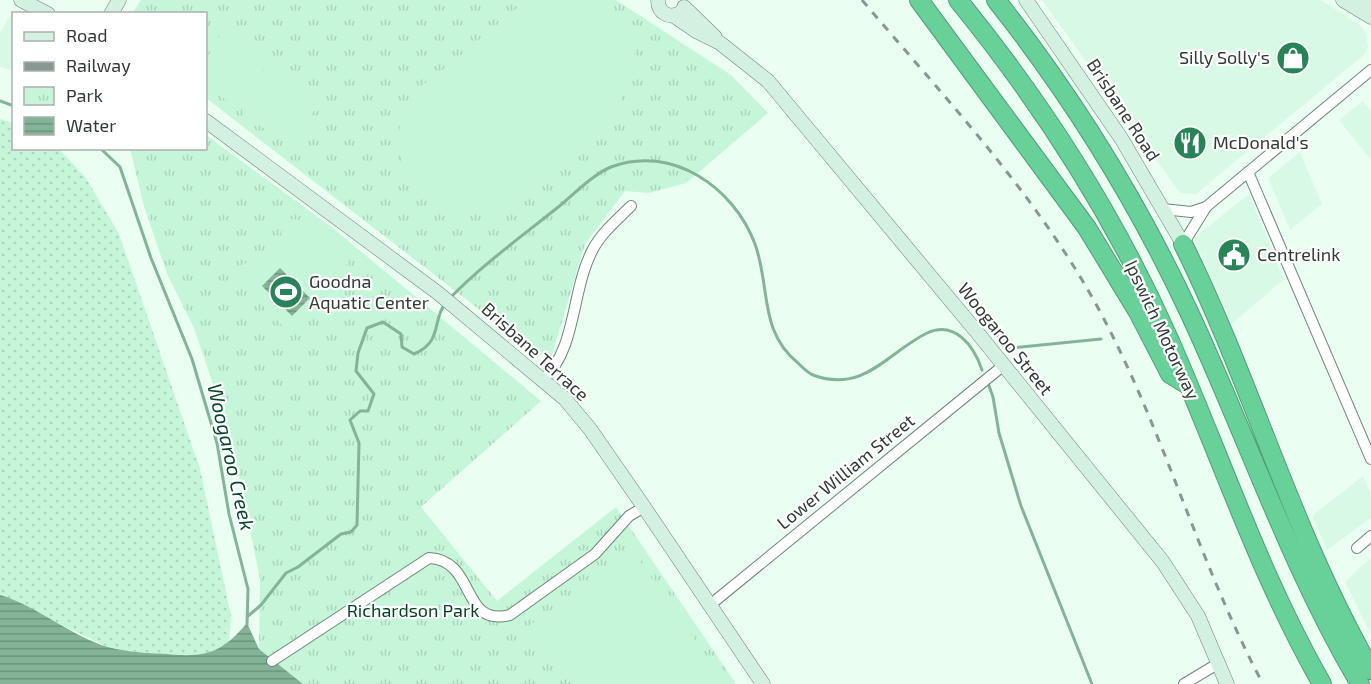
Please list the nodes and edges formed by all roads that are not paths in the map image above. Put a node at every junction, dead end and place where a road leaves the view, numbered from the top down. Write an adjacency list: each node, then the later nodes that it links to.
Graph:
1 (21, 0): 11 (main road)
2 (919, 0): 22 (highway)
3 (958, 0): 22 (highway, Ipswich Motorway)
4 (996, 0): 35 (highway, Ipswich Motorway)
5 (1026, 0): 18 (main road, Brisbane Road)
6 (1343, 0): 12 (main road)
7 (1362, 0): 9 (main road)
8 (654, 1): 10 (main road, Woogaroo Street)
9 (1371, 5)
10 (681, 8): 20 (main road, Woogaroo Street)
11 (44, 12)
12 (1371, 17)
13 (1371, 70): 15 (street)
14 (207, 122): 21 (main road, Brisbane Terrace)
15 (1248, 172): 17 (street); 23 (street)
16 (631, 206): 21 (street)
17 (1206, 207): 18 (street); 19 (street)
18 (1163, 209): 19 (main road, Brisbane Road)
19 (1183, 244): 30 (highway)
20 (1004, 365): 27 (street, Lower William Street); 29 (main road, Woogaroo Street)
21 (543, 380): 24 (main road, Brisbane Terrace)
22 (1188, 385): 34 (highway, Ipswich Motorway)
23 (1371, 459)
24 (644, 507): 27 (main road, Brisbane Terrace); 28 (street)
25 (1371, 536): 26 (street)
26 (1357, 548)
27 (710, 605): 31 (main road, Brisbane Terrace)
28 (272, 661)
29 (1218, 663): 32 (street); 33 (main road, Woogaroo Street)
30 (1371, 670)
31 (763, 684)
32 (1184, 684)
33 (1227, 684)
34 (1322, 684)
35 (1360, 684)

